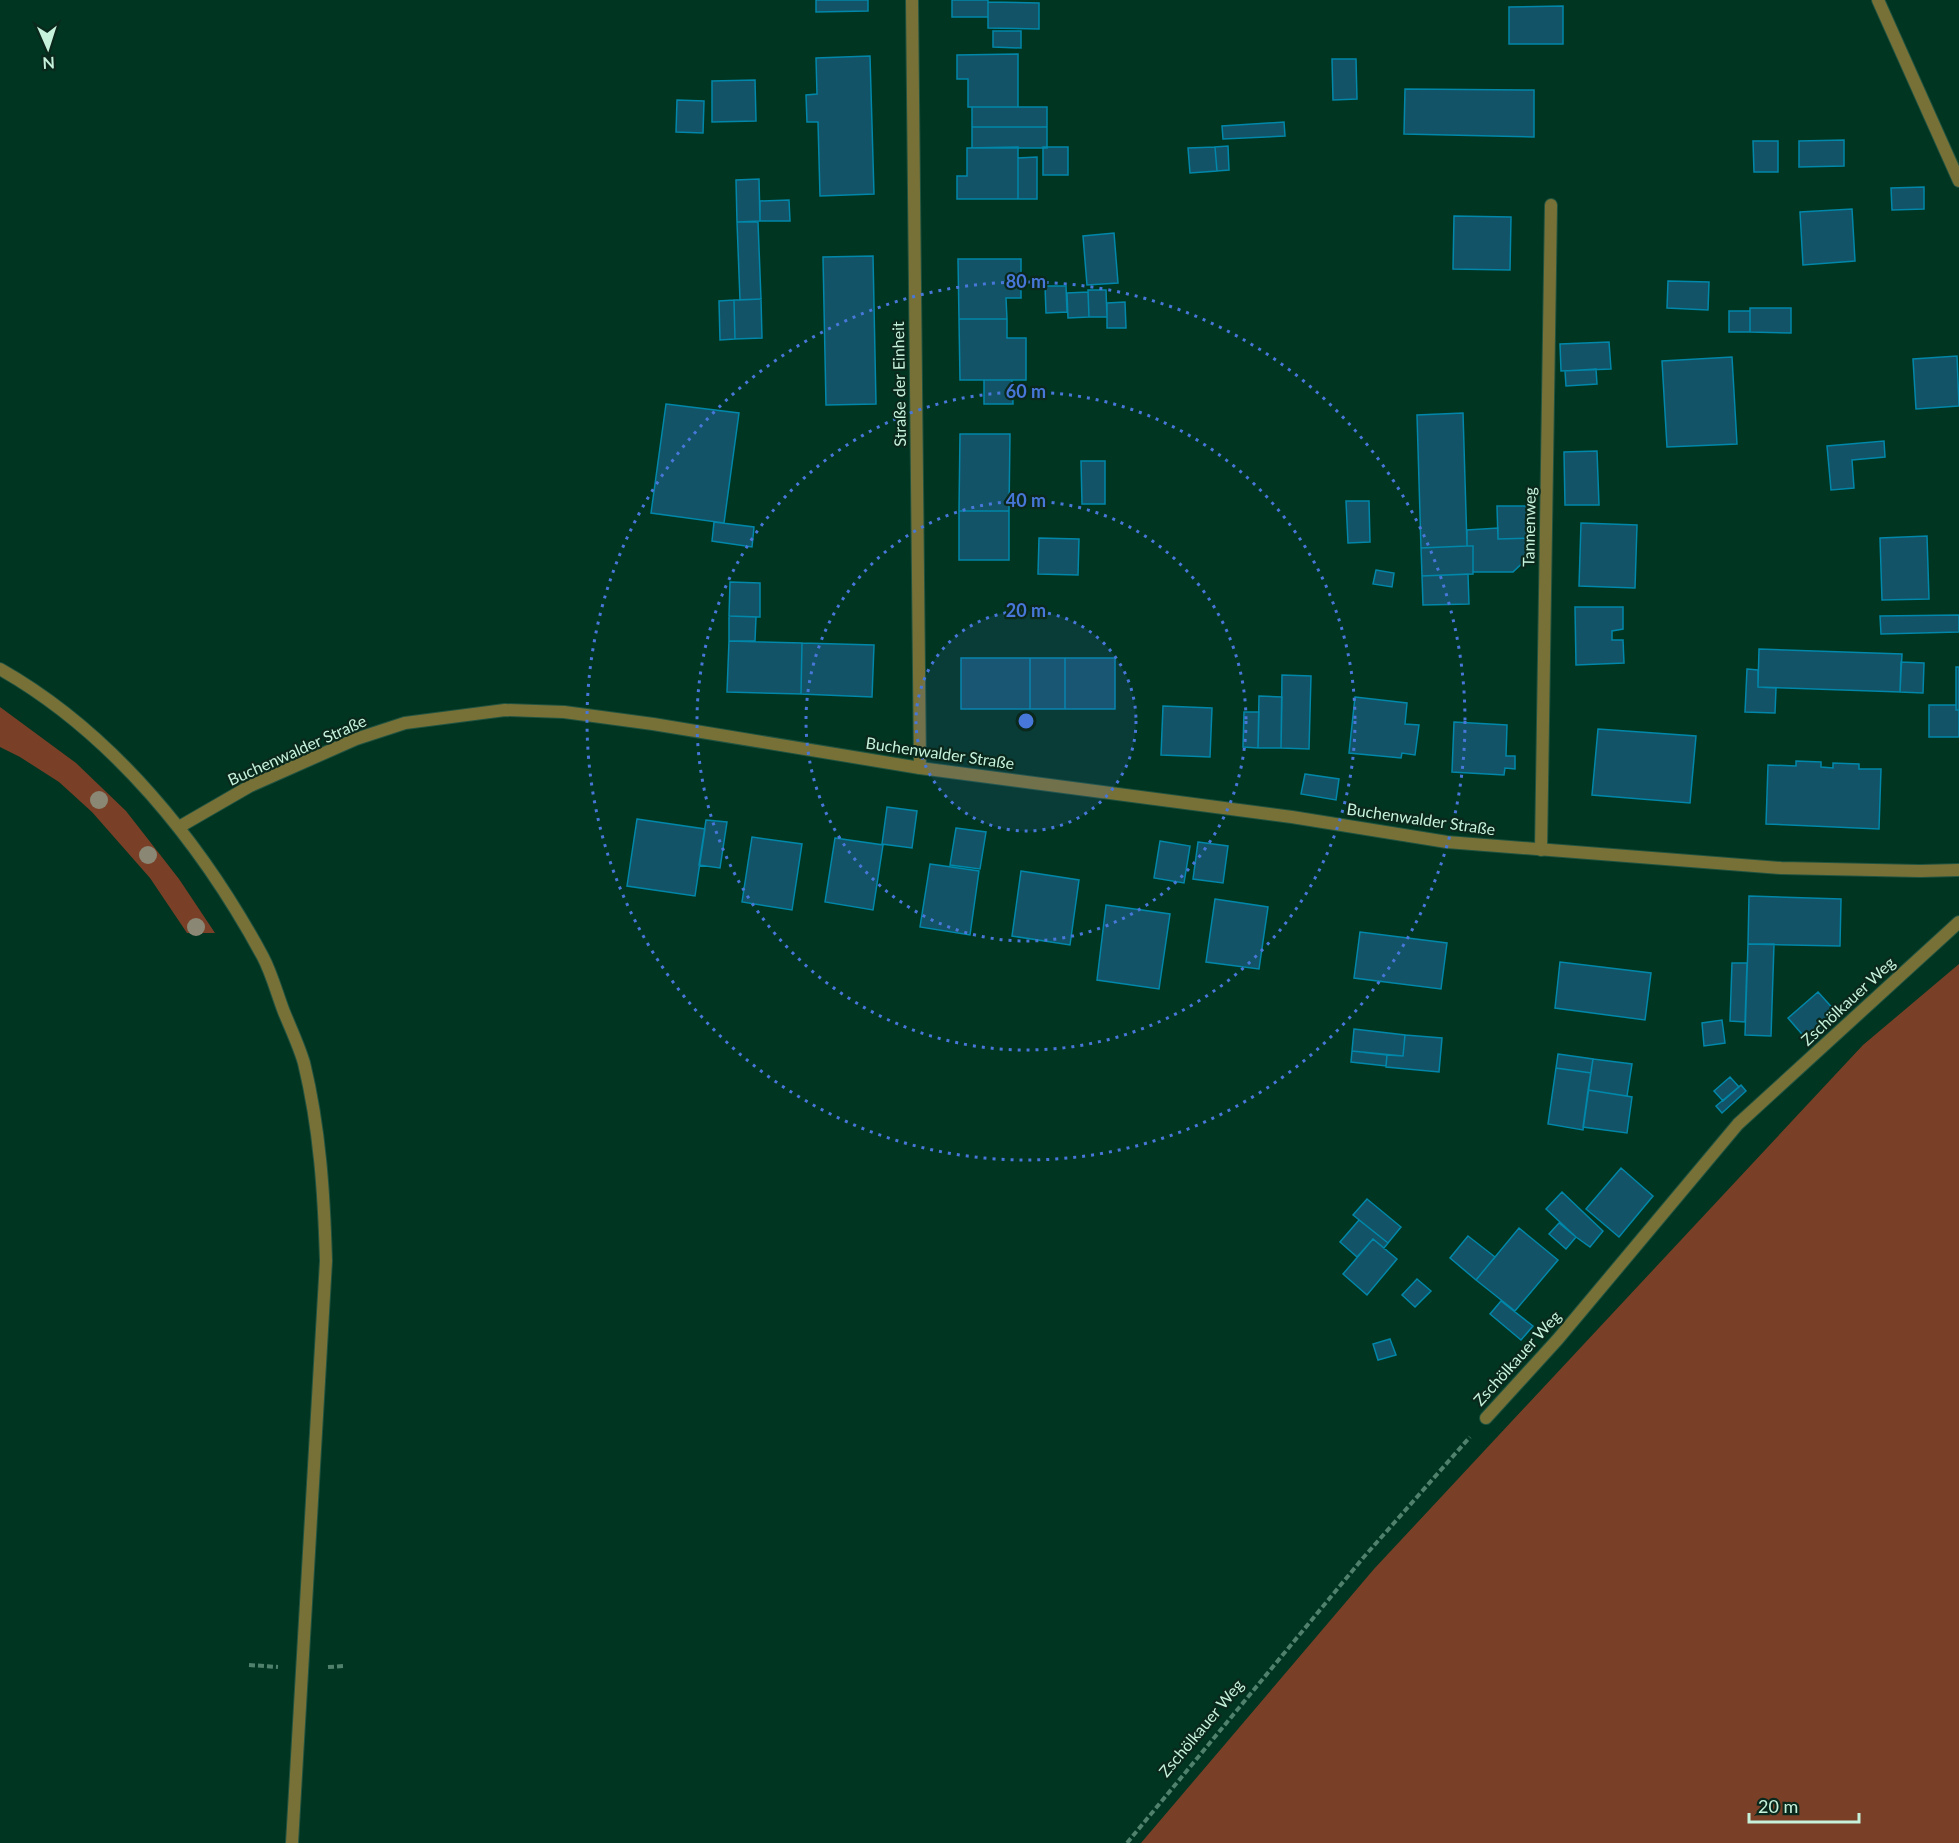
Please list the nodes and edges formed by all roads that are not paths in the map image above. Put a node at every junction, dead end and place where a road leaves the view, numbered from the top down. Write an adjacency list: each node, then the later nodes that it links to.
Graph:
1 (912, 0): 6 (street, Straße der Einheit)
2 (1878, 0): 3 (street)
3 (1959, 181)
4 (1551, 205): 8 (street, Tannenweg)
5 (0, 669): 7 (street)
6 (920, 768): 7 (street, Buchenwalder Straße); 8 (street, Buchenwalder Straße)
7 (179, 827): 12 (street)
8 (1541, 850): 9 (street, Buchenwalder Straße)
9 (1959, 870)
10 (1959, 922): 11 (street, Zschölkauer Weg)
11 (1486, 1418)
12 (291, 1843)

